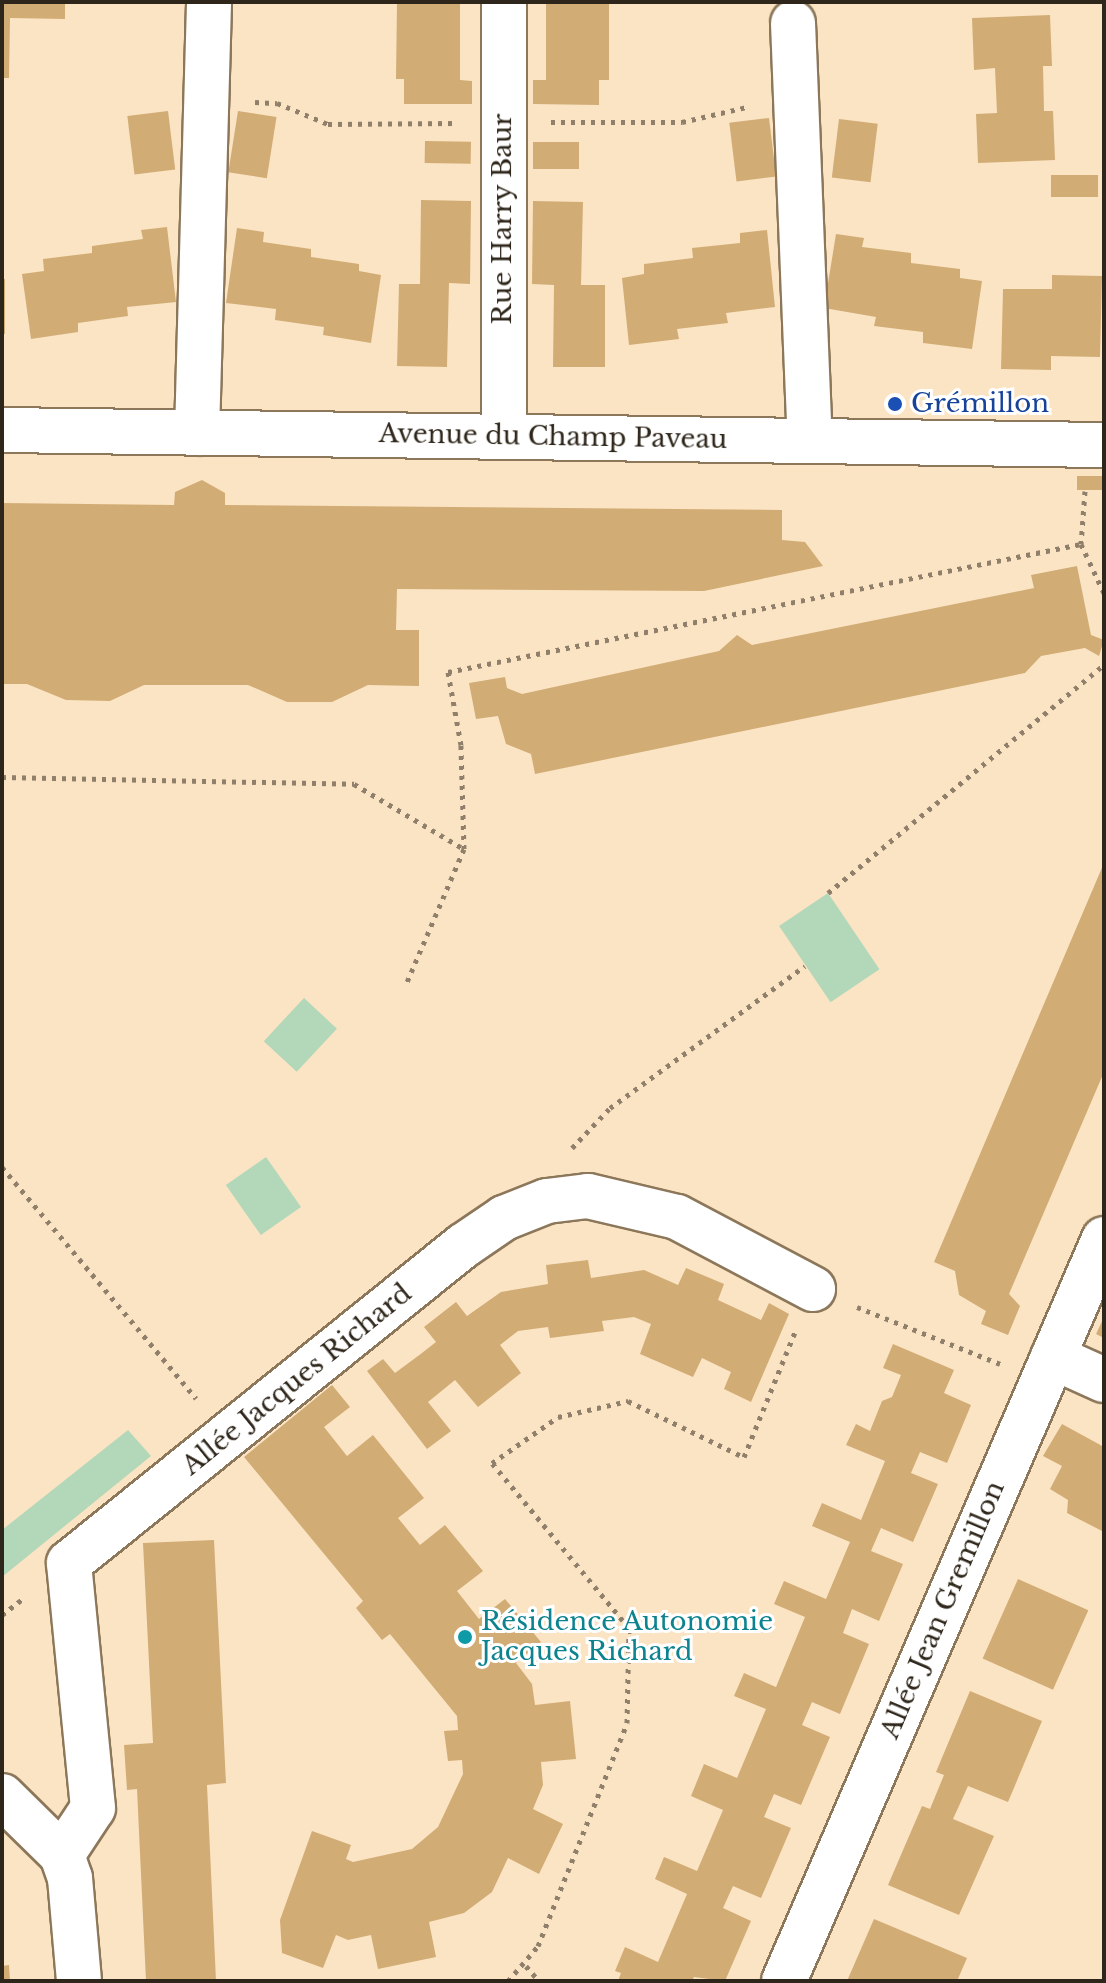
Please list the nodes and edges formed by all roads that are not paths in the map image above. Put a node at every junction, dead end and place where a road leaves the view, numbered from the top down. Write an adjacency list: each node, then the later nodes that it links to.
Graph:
1 (504, 2): 6 (street, Rue Harry Baur)
2 (209, 3): 5 (street)
3 (793, 23): 7 (street)
4 (2, 430): 5 (street, Avenue du Champ Paveau)
5 (197, 433): 6 (street, Avenue du Champ Paveau)
6 (504, 436): 7 (street, Avenue du Champ Paveau)
7 (810, 441): 8 (street, Avenue du Champ Paveau)
8 (1104, 445)
9 (1104, 1239): 11 (street, Allée Jean Gremillon)
10 (813, 1289): 14 (street, Allée Jacques Richard)
11 (1047, 1369): 12 (street); 16 (street, Allée Jean Gremillon)
12 (1104, 1380)
13 (2, 1796): 14 (street)
14 (62, 1855): 15 (street)
15 (79, 1981)
16 (784, 1981)

